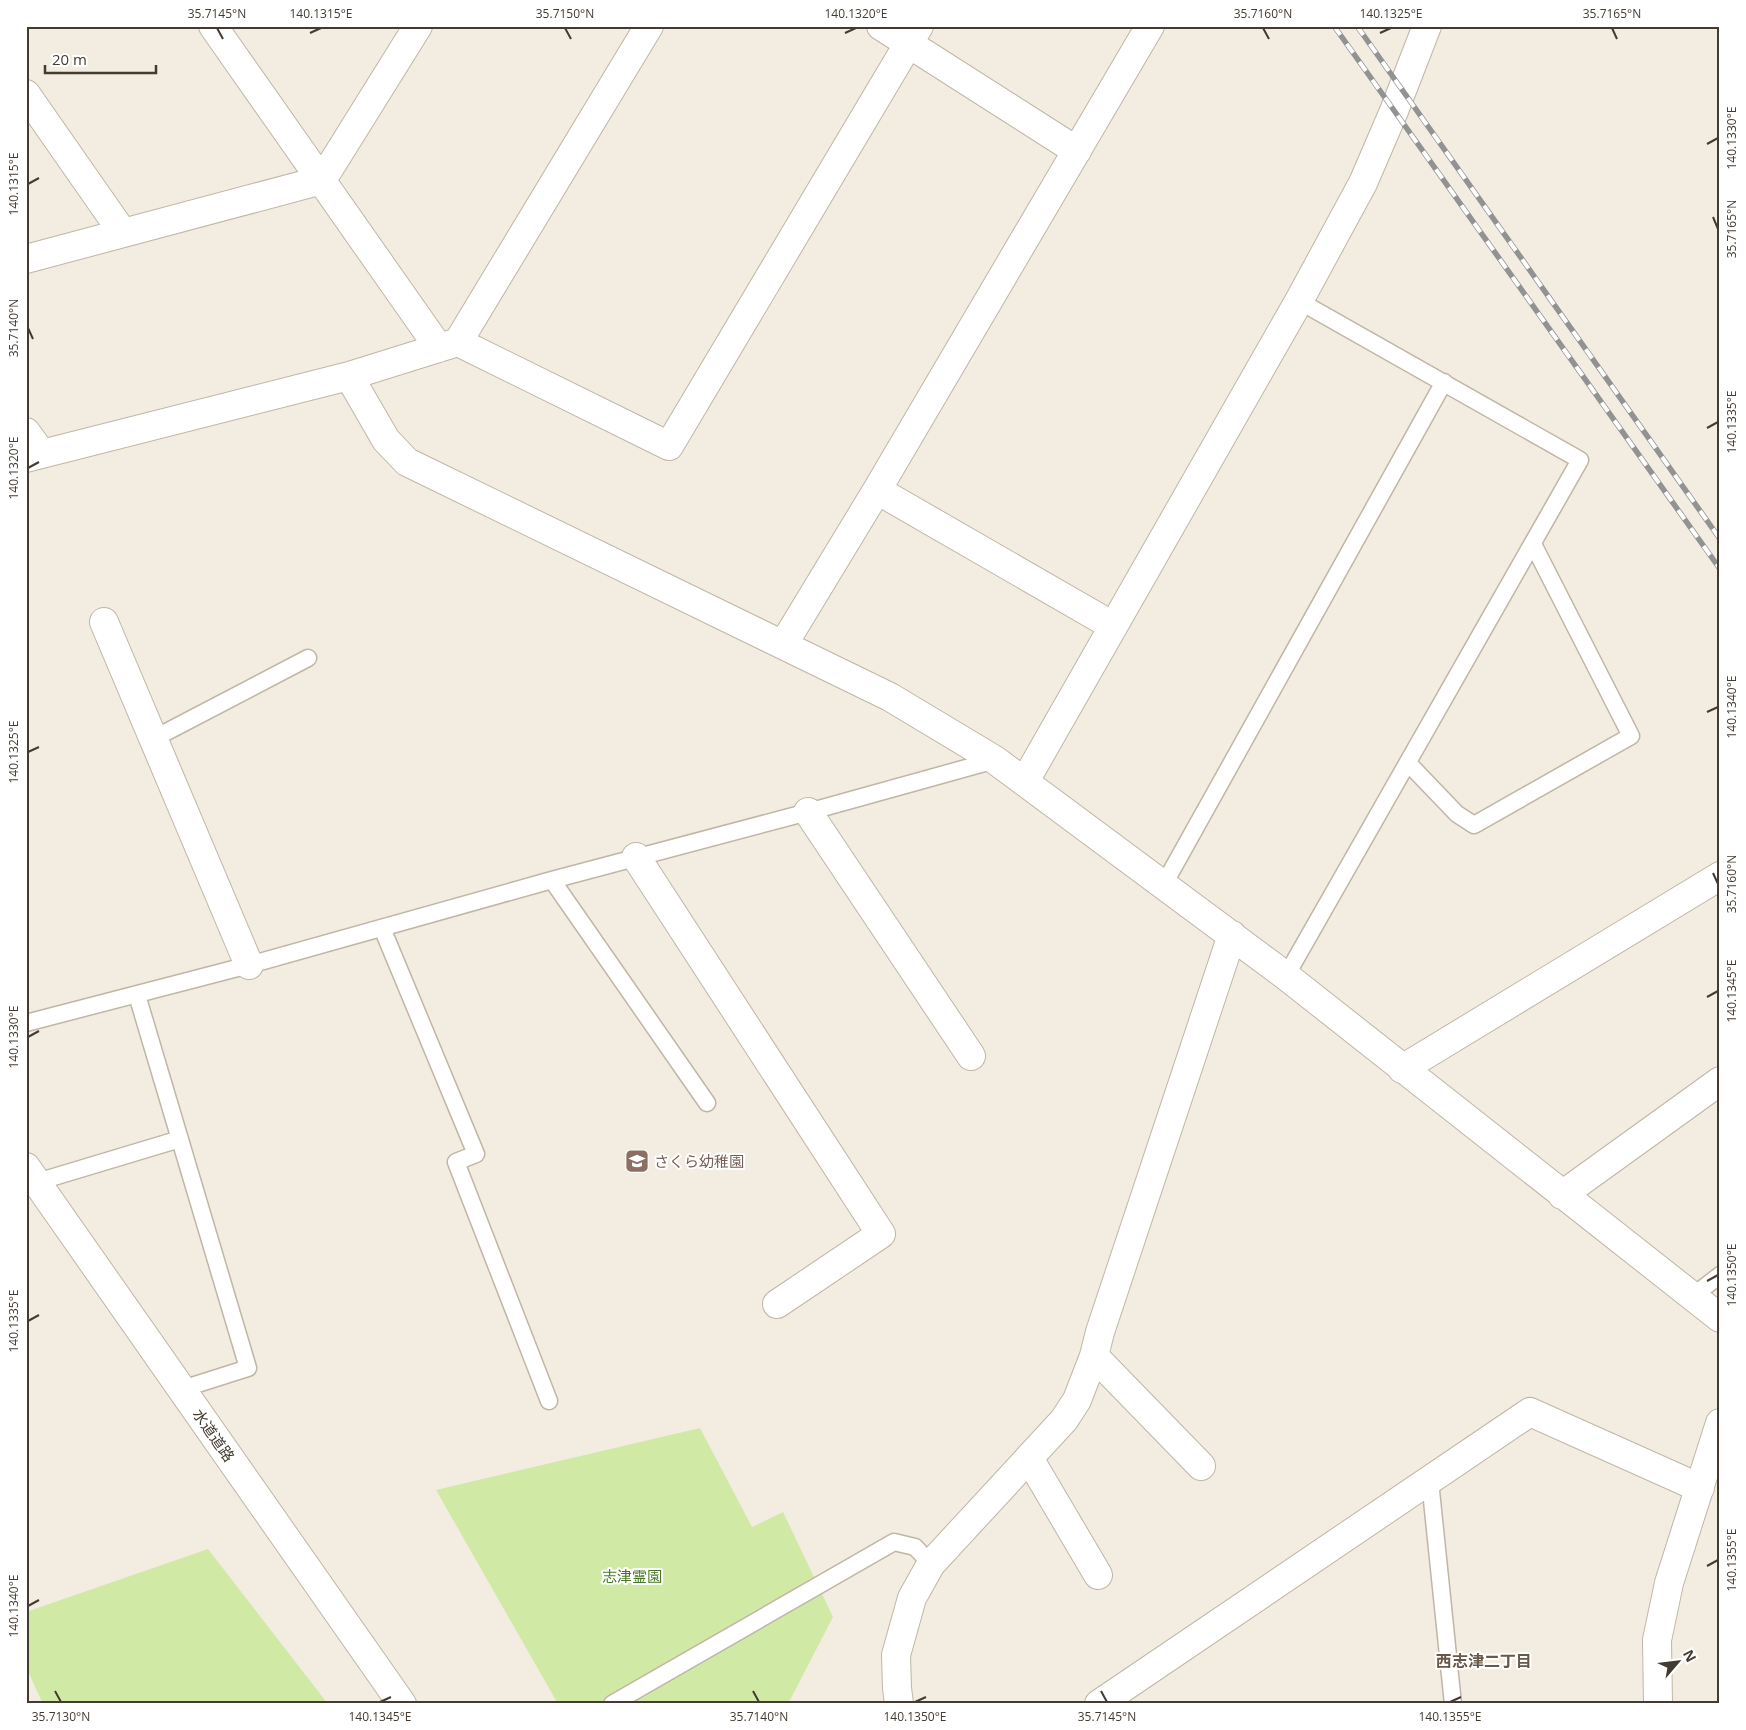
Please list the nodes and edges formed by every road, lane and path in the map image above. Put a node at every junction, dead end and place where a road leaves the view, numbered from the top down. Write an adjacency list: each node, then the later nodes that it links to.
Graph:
1 (213, 26): 10 (street)
2 (418, 26): 10 (street)
3 (649, 26): 14 (street)
4 (881, 26): 7 (street)
5 (1150, 26): 9 (street)
6 (1427, 26): 13 (street)
7 (914, 35): 9 (street); 14 (street)
8 (26, 94): 11 (street)
9 (1077, 151): 19 (street)
10 (322, 180): 11 (street); 14 (street)
11 (124, 233): 12 (street)
12 (26, 258)
13 (1299, 301): 16 (lane); 22 (street)
14 (448, 345): 15 (street)
15 (349, 376): 18 (street); 23 (street)
16 (1444, 382): 20 (lane); 33 (lane)
17 (26, 432): 18 (street)
18 (34, 456)
19 (877, 490): 22 (street); 23 (street)
20 (1533, 544): 27 (lane); 27 (lane)
21 (104, 622): 25 (street)
22 (1113, 626): 28 (street)
23 (783, 645): 26 (street)
24 (308, 658): 25 (lane)
25 (153, 738): 36 (street)
26 (995, 760): 28 (street); 29 (lane)
27 (1408, 763): 37 (lane)
28 (1025, 781): 33 (street)
29 (808, 812): 30 (lane); 40 (street)
30 (636, 858): 32 (lane); 49 (street)
31 (1720, 876): 41 (street)
32 (552, 880): 34 (lane); 43 (lane)
33 (1162, 886): 35 (street)
34 (382, 928): 36 (lane); 53 (lane)
35 (1232, 935): 37 (street); 51 (street)
36 (250, 966): 38 (lane)
37 (1286, 976): 41 (street)
38 (137, 995): 39 (lane); 44 (lane)
39 (26, 1023)
40 (971, 1056)
41 (1402, 1069): 46 (street)
42 (1720, 1081): 46 (street)
43 (707, 1103)
44 (180, 1140): 45 (lane); 52 (lane)
45 (32, 1175): 52 (street, 水道道路)
46 (1562, 1195): 48 (street)
47 (1720, 1276): 48 (lane)
48 (1692, 1296): 50 (street)
49 (777, 1304)
50 (1720, 1318)
51 (1094, 1356): 55 (street); 56 (street)
52 (182, 1389): 61 (street, 水道道路)
53 (549, 1401)
54 (1720, 1423): 58 (street)
55 (1029, 1458): 59 (street); 60 (street)
56 (1201, 1466)
57 (1430, 1481): 58 (street); 64 (street); 65 (lane)
58 (1700, 1488): 66 (street)
59 (931, 1564): 62 (lane); 63 (street)
60 (1098, 1575)
61 (402, 1704)
62 (612, 1704)
63 (899, 1704)
64 (1098, 1704)
65 (1453, 1704)
66 (1658, 1704)

